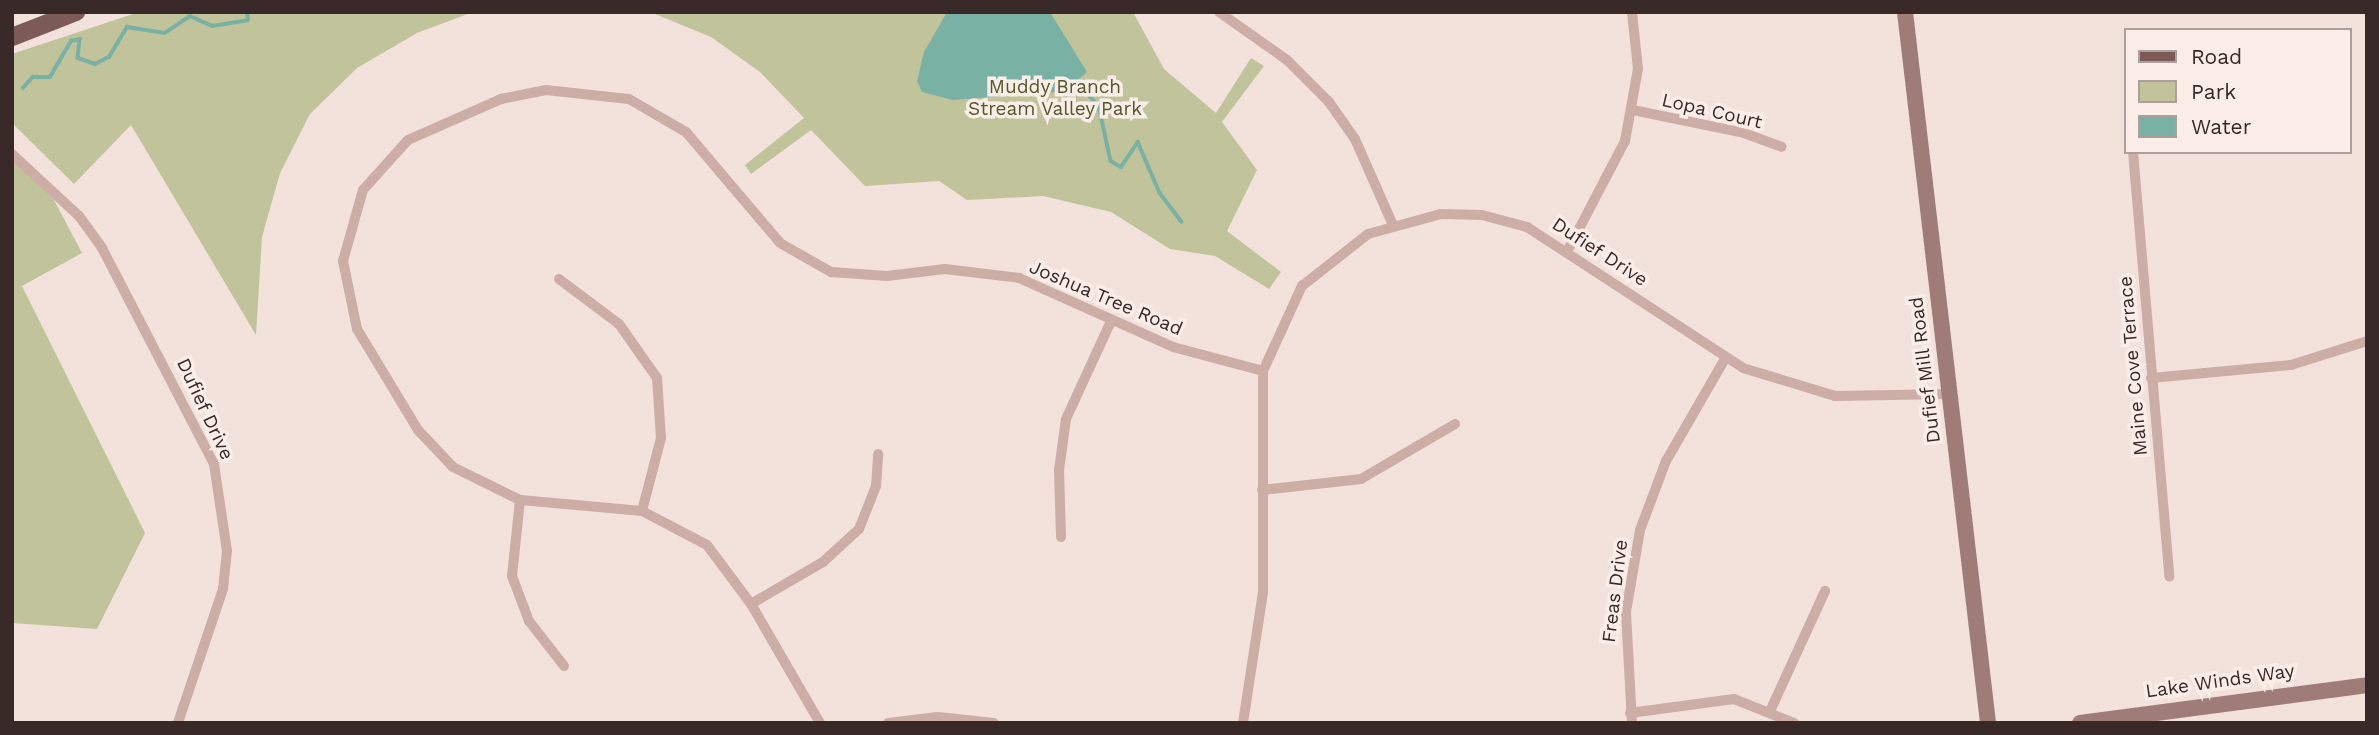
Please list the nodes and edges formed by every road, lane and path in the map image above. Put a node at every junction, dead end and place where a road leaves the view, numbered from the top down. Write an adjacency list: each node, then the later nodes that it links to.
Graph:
1 (76, 12): 5 (main road)
2 (1219, 12): 10 (street)
3 (1632, 12): 6 (street)
4 (1905, 12): 18 (main road, Dufief Mill Road)
5 (12, 37)
6 (1633, 110): 7 (street, Lopa Court); 11 (street)
7 (1782, 147)
8 (12, 154): 32 (street, Dufief Drive)
9 (2133, 154): 17 (street, Maine Cove Terrace)
10 (1393, 225): 11 (street, Dufief Drive); 16 (street, Dufief Drive)
11 (1567, 250): 15 (street, Dufief Drive)
12 (559, 279): 23 (street)
13 (1111, 321): 16 (street, Joshua Tree Road); 22 (street, Joshua Tree Road); 24 (street)
14 (2367, 341): 17 (street)
15 (1726, 358): 18 (street, Dufief Drive); 31 (street, Freas Drive)
16 (1263, 371): 21 (street, Dufief Drive)
17 (2151, 378): 25 (street, Maine Cove Terrace)
18 (1949, 394): 38 (main road, Dufief Mill Road)
19 (1455, 424): 21 (street)
20 (878, 454): 27 (street)
21 (1262, 489): 36 (street, Dufief Drive)
22 (520, 499): 23 (street, Joshua Tree Road); 28 (street)
23 (642, 511): 27 (street, Joshua Tree Road)
24 (1061, 537)
25 (2169, 576)
26 (1825, 592): 30 (street)
27 (751, 604): 33 (street, Joshua Tree Road)
28 (564, 666)
29 (2367, 685): 39 (main road, Lake Winds Way)
30 (1771, 709): 31 (street); 37 (street)
31 (1631, 718)
32 (178, 723)
33 (820, 723)
34 (888, 723): 35 (street)
35 (994, 723)
36 (1243, 723)
37 (1794, 723)
38 (1988, 723)
39 (2080, 723)

